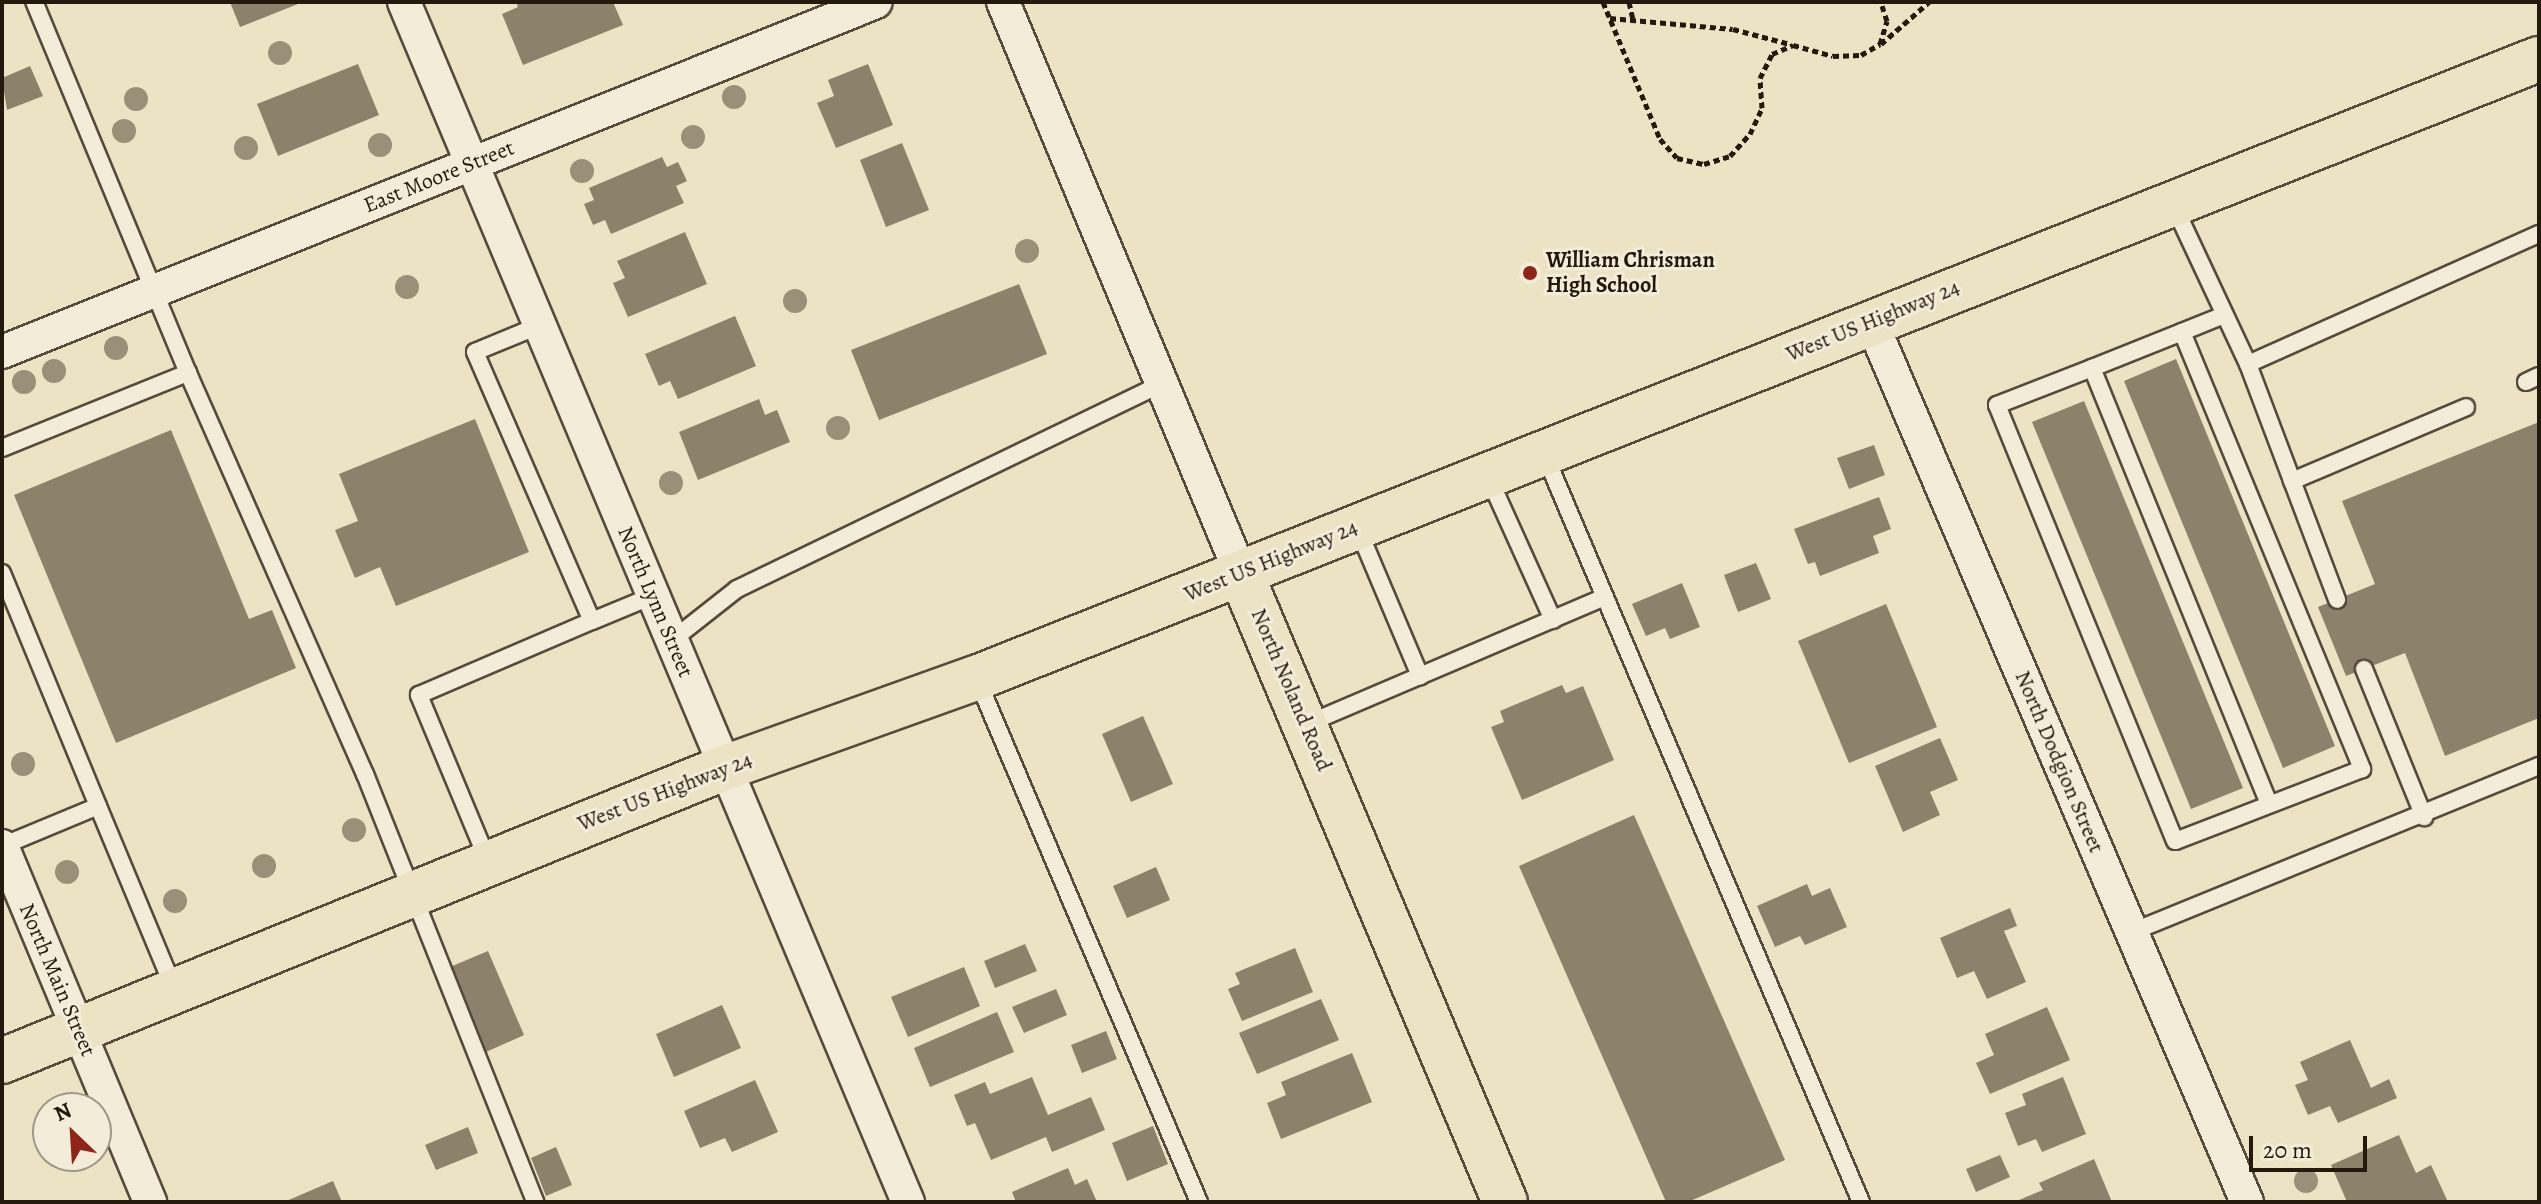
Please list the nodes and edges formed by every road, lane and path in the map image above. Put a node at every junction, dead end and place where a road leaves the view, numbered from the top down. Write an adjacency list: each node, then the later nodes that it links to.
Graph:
1 (34, 2): 17 (lane)
2 (404, 2): 14 (street, North Lynn Street)
3 (876, 2): 14 (street, East Moore Street)
4 (1003, 2): 26 (street, North Noland Road)
5 (1603, 2): 9 (path)
6 (1629, 2): 10 (path)
7 (1881, 2): 11 (path)
8 (1929, 2): 11 (path)
9 (1610, 18): 10 (path); 12 (path)
10 (1633, 19): 12 (path)
11 (1880, 44): 12 (path)
12 (1793, 45)
13 (2539, 59): 15 (main road, West US Highway 24)
14 (470, 164): 17 (street, East Moore Street); 20 (street, North Lynn Street)
15 (2173, 203): 18 (lane); 19 (main road, West US Highway 24)
16 (2539, 234): 23 (lane)
17 (154, 292): 22 (street, East Moore Street); 25 (lane)
18 (2224, 315): 21 (lane); 23 (lane)
19 (1871, 321): 29 (main road, West US Highway 24); 53 (street, North Dodgion Street)
20 (538, 326): 35 (street, North Lynn Street); 39 (lane)
21 (2182, 332): 24 (lane); 47 (lane)
22 (2, 352)
23 (2248, 364): 31 (lane)
24 (2092, 368): 47 (lane); 47 (lane)
25 (188, 373): 28 (lane); 52 (lane)
26 (1162, 384): 34 (street, North Noland Road); 40 (lane)
27 (2466, 407): 31 (lane)
28 (2, 448)
29 (1544, 452): 30 (main road, West US Highway 24); 36 (lane)
30 (1487, 475): 32 (main road, West US Highway 24); 38 (lane)
31 (2292, 481): 37 (lane)
32 (1357, 527): 34 (main road, West US Highway 24); 42 (lane)
33 (2, 573): 48 (lane)
34 (1241, 574): 43 (main road, West US Highway 24); 44 (main road, North Noland Road)
35 (652, 596): 39 (lane); 40 (street, North Lynn Street)
36 (1605, 597): 38 (lane); 62 (lane)
37 (2337, 600)
38 (1553, 620): 42 (lane)
39 (592, 621): 51 (lane)
40 (671, 641): 46 (street, North Lynn Street)
41 (2364, 669): 49 (lane)
42 (1420, 676): 44 (lane)
43 (976, 678): 46 (main road, West US Highway 24); 60 (lane)
44 (1306, 725): 61 (main road, North Noland Road)
45 (2539, 766): 49 (lane)
46 (724, 768): 51 (main road, West US Highway 24); 59 (street, North Lynn Street)
47 (2269, 803)
48 (98, 806): 50 (lane); 54 (lane)
49 (2424, 817): 53 (lane)
50 (2, 846): 55 (street, North Main Street)
51 (488, 861): 52 (main road, West US Highway 24)
52 (410, 894): 54 (main road, West US Highway 24); 58 (lane)
53 (2132, 932): 63 (street, North Dodgion Street)
54 (175, 990): 55 (main road, West US Highway 24)
55 (78, 1030): 56 (main road, West US Highway 24); 57 (street, North Main Street)
56 (2, 1061)
57 (150, 1202)
58 (535, 1202)
59 (908, 1202)
60 (1199, 1202)
61 (1505, 1202)
62 (1861, 1202)
63 (2247, 1202)

